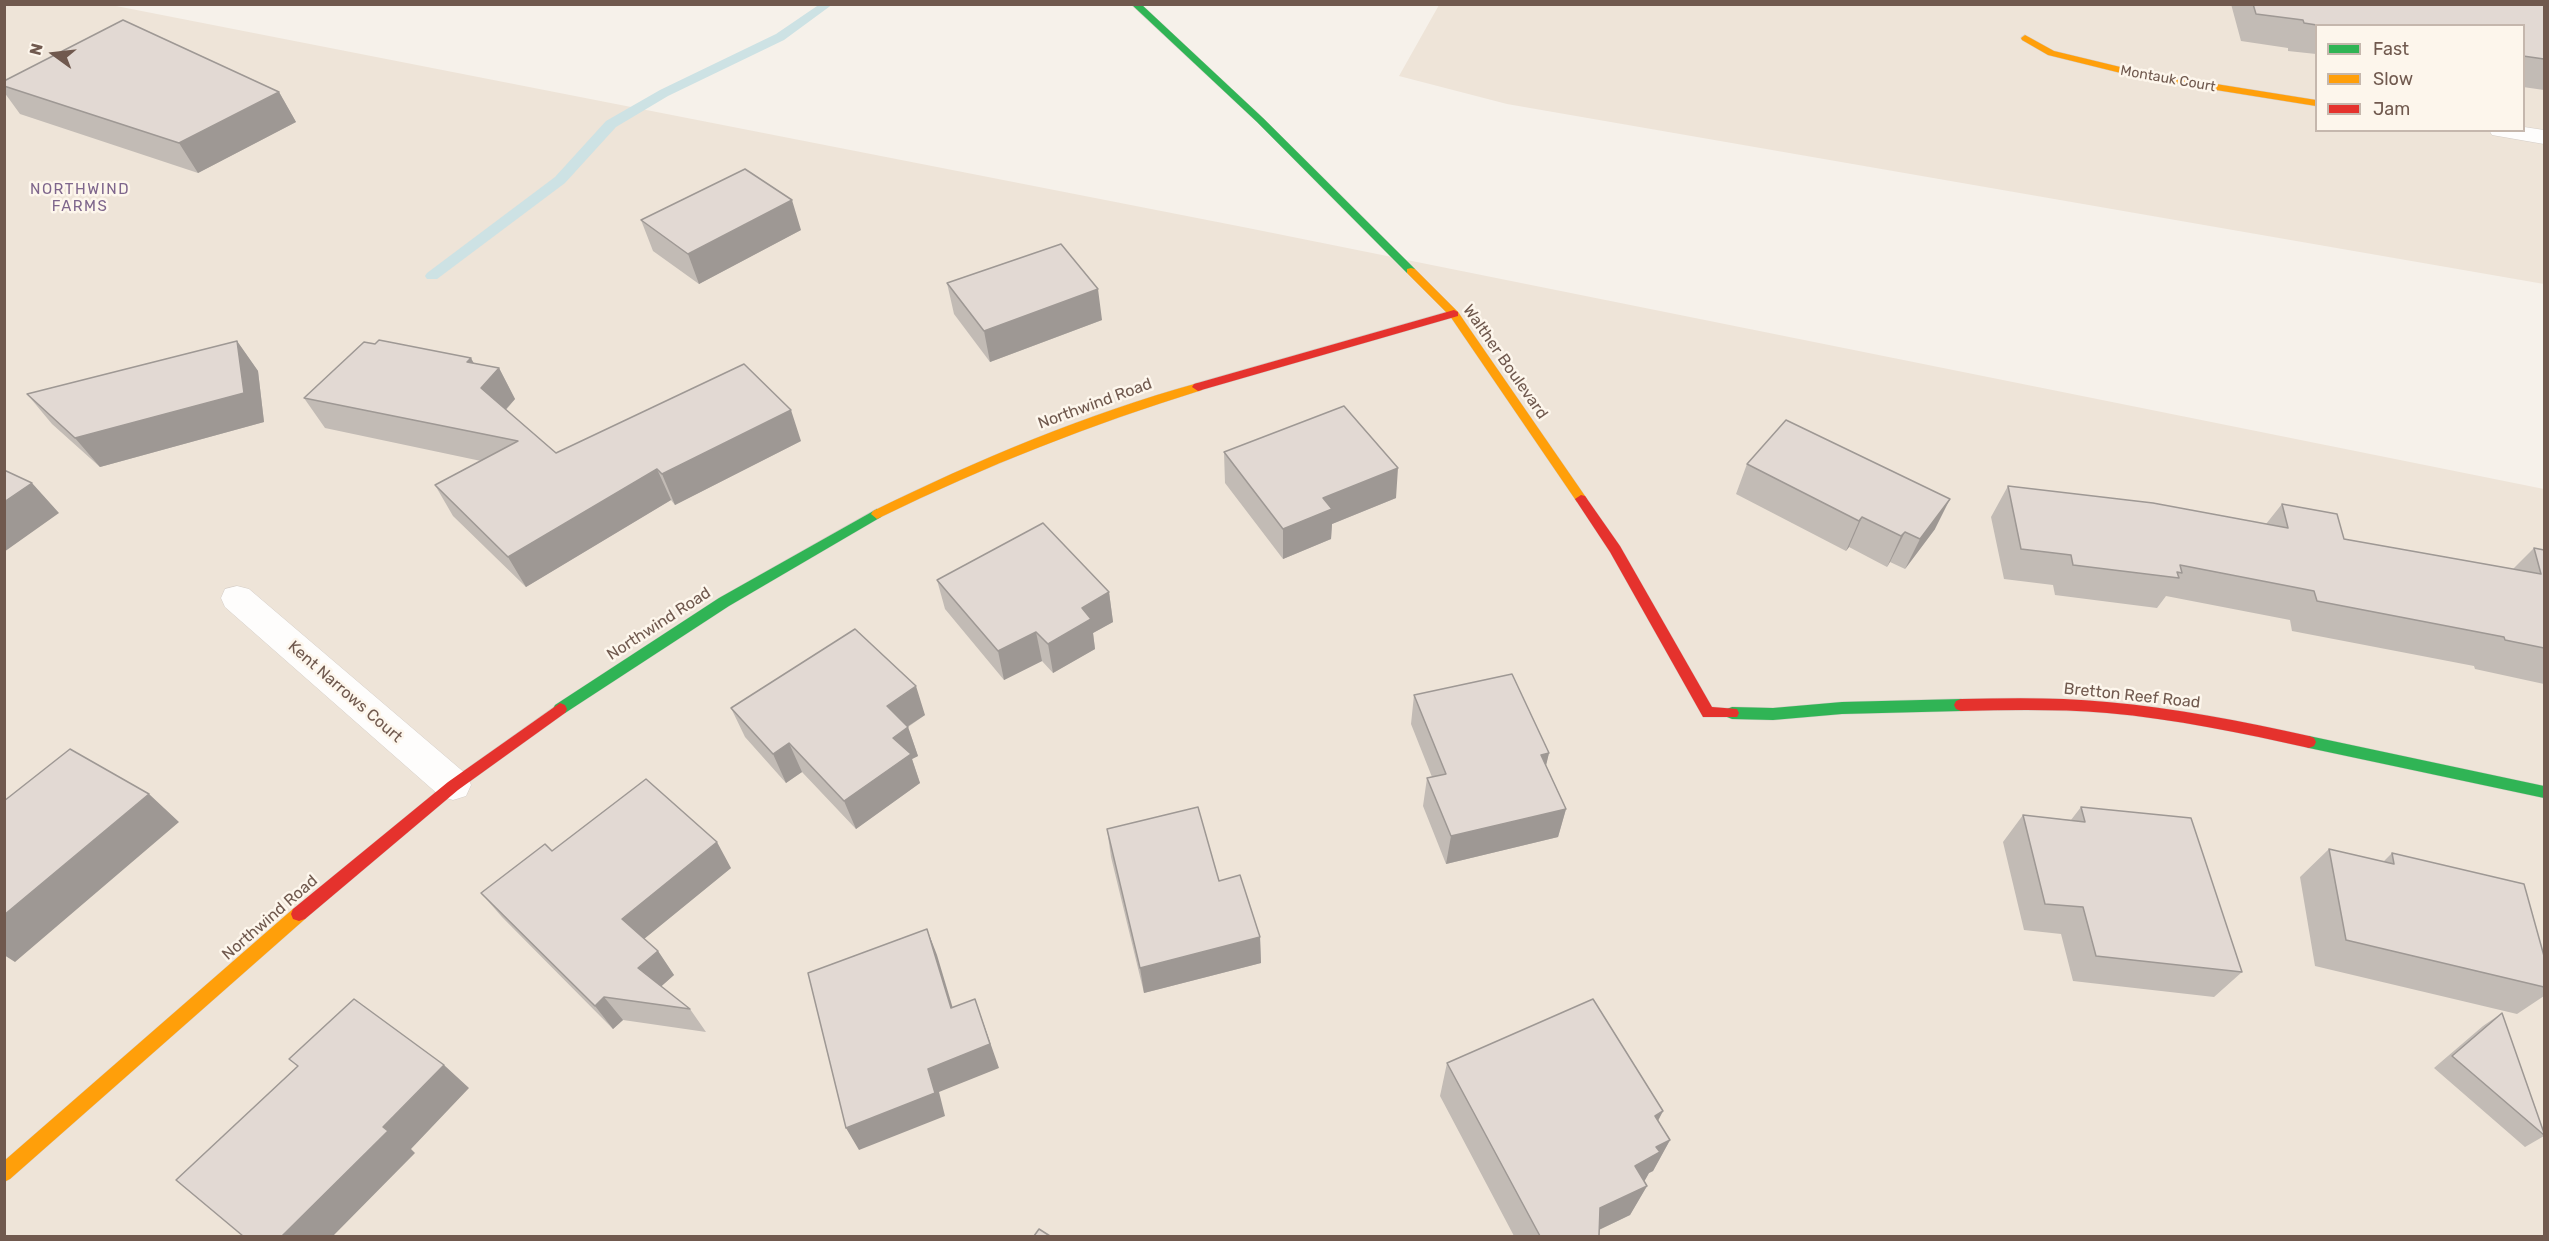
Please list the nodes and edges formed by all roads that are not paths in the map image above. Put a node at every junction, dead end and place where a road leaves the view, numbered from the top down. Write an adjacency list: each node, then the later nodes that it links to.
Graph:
1 (1135, 4): 6 (street, Walther Boulevard)
2 (2025, 38): 3 (street, Montauk Court)
3 (2315, 103)
4 (2513, 132): 5 (street)
5 (2544, 137)
6 (1454, 314): 8 (street, Walther Boulevard); 9 (street, Northwind Road)
7 (237, 598): 9 (street, Kent Narrows Court)
8 (1708, 713): 10 (street, Bretton Reef Road)
9 (453, 785): 11 (street, Northwind Road)
10 (2544, 792)
11 (4, 1173)

